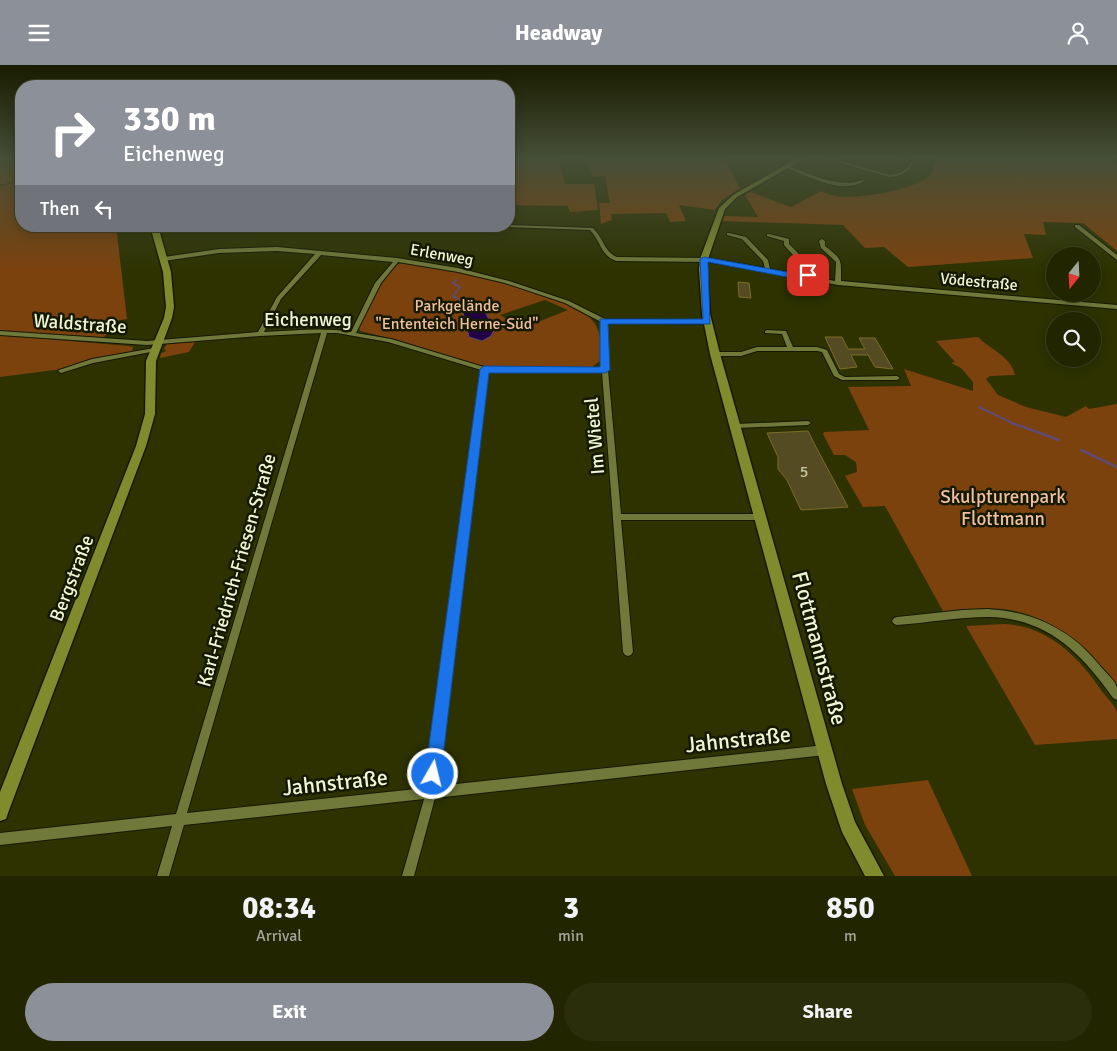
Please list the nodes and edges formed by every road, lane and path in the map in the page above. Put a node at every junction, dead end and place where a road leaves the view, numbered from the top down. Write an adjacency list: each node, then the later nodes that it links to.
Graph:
1 (739, 196): 11 (street)
2 (515, 226): 11 (street, Vödestraße)
3 (1078, 226): 9 (street)
4 (156, 232): 10 (street, Bergstraße)
5 (729, 234): 13 (street)
6 (769, 235): 14 (street)
7 (822, 241): 15 (street)
8 (320, 252): 10 (street, Erlenweg); 12 (street, Erlenweg); 23 (street)
9 (1117, 258)
10 (164, 259): 24 (street, Bergstraße)
11 (704, 259): 13 (street, Vödestraße); 18 (street, Flottmannstraße)
12 (397, 260): 17 (street, Erlenweg); 22 (street)
13 (768, 271): 14 (street, Vödestraße)
14 (808, 279): 15 (street, Vödestraße)
15 (838, 283): 16 (street, Vödestraße)
16 (1117, 307)
17 (604, 321): 18 (street, Erlenweg); 28 (street, Im Wietel)
18 (707, 322): 26 (street, Flottmannstraße)
19 (325, 331): 22 (street, Eichenweg); 23 (street, Eichenweg); 41 (street, Karl-Friedrich-Friesen-Straße)
20 (767, 331): 25 (street)
21 (0, 333): 24 (street, Waldstraße)
22 (353, 333): 27 (street, Eichenweg)
23 (260, 334): 24 (street, Eichenweg)
24 (155, 346): 29 (street); 40 (street, Bergstraße)
25 (791, 349): 26 (street); 30 (street)
26 (715, 354): 32 (street, Flottmannstraße)
27 (484, 369): 28 (street, Eichenweg); 39 (street)
28 (605, 370): 33 (street, Im Wietel)
29 (61, 371)
30 (897, 378)
31 (808, 423): 32 (street)
32 (736, 426): 34 (street, Flottmannstraße)
33 (618, 517): 34 (street); 36 (street, Im Wietel)
34 (761, 517): 38 (street, Flottmannstraße)
35 (897, 621): 37 (street)
36 (628, 652)
37 (1117, 695)
38 (825, 750): 39 (street, Jahnstraße); 45 (street, Flottmannstraße)
39 (431, 792): 41 (street, Jahnstraße); 44 (street)
40 (0, 813)
41 (181, 818): 42 (street, Jahnstraße); 43 (street, Karl-Friedrich-Friesen-Straße)
42 (0, 839)
43 (163, 876)
44 (408, 876)
45 (875, 876)

